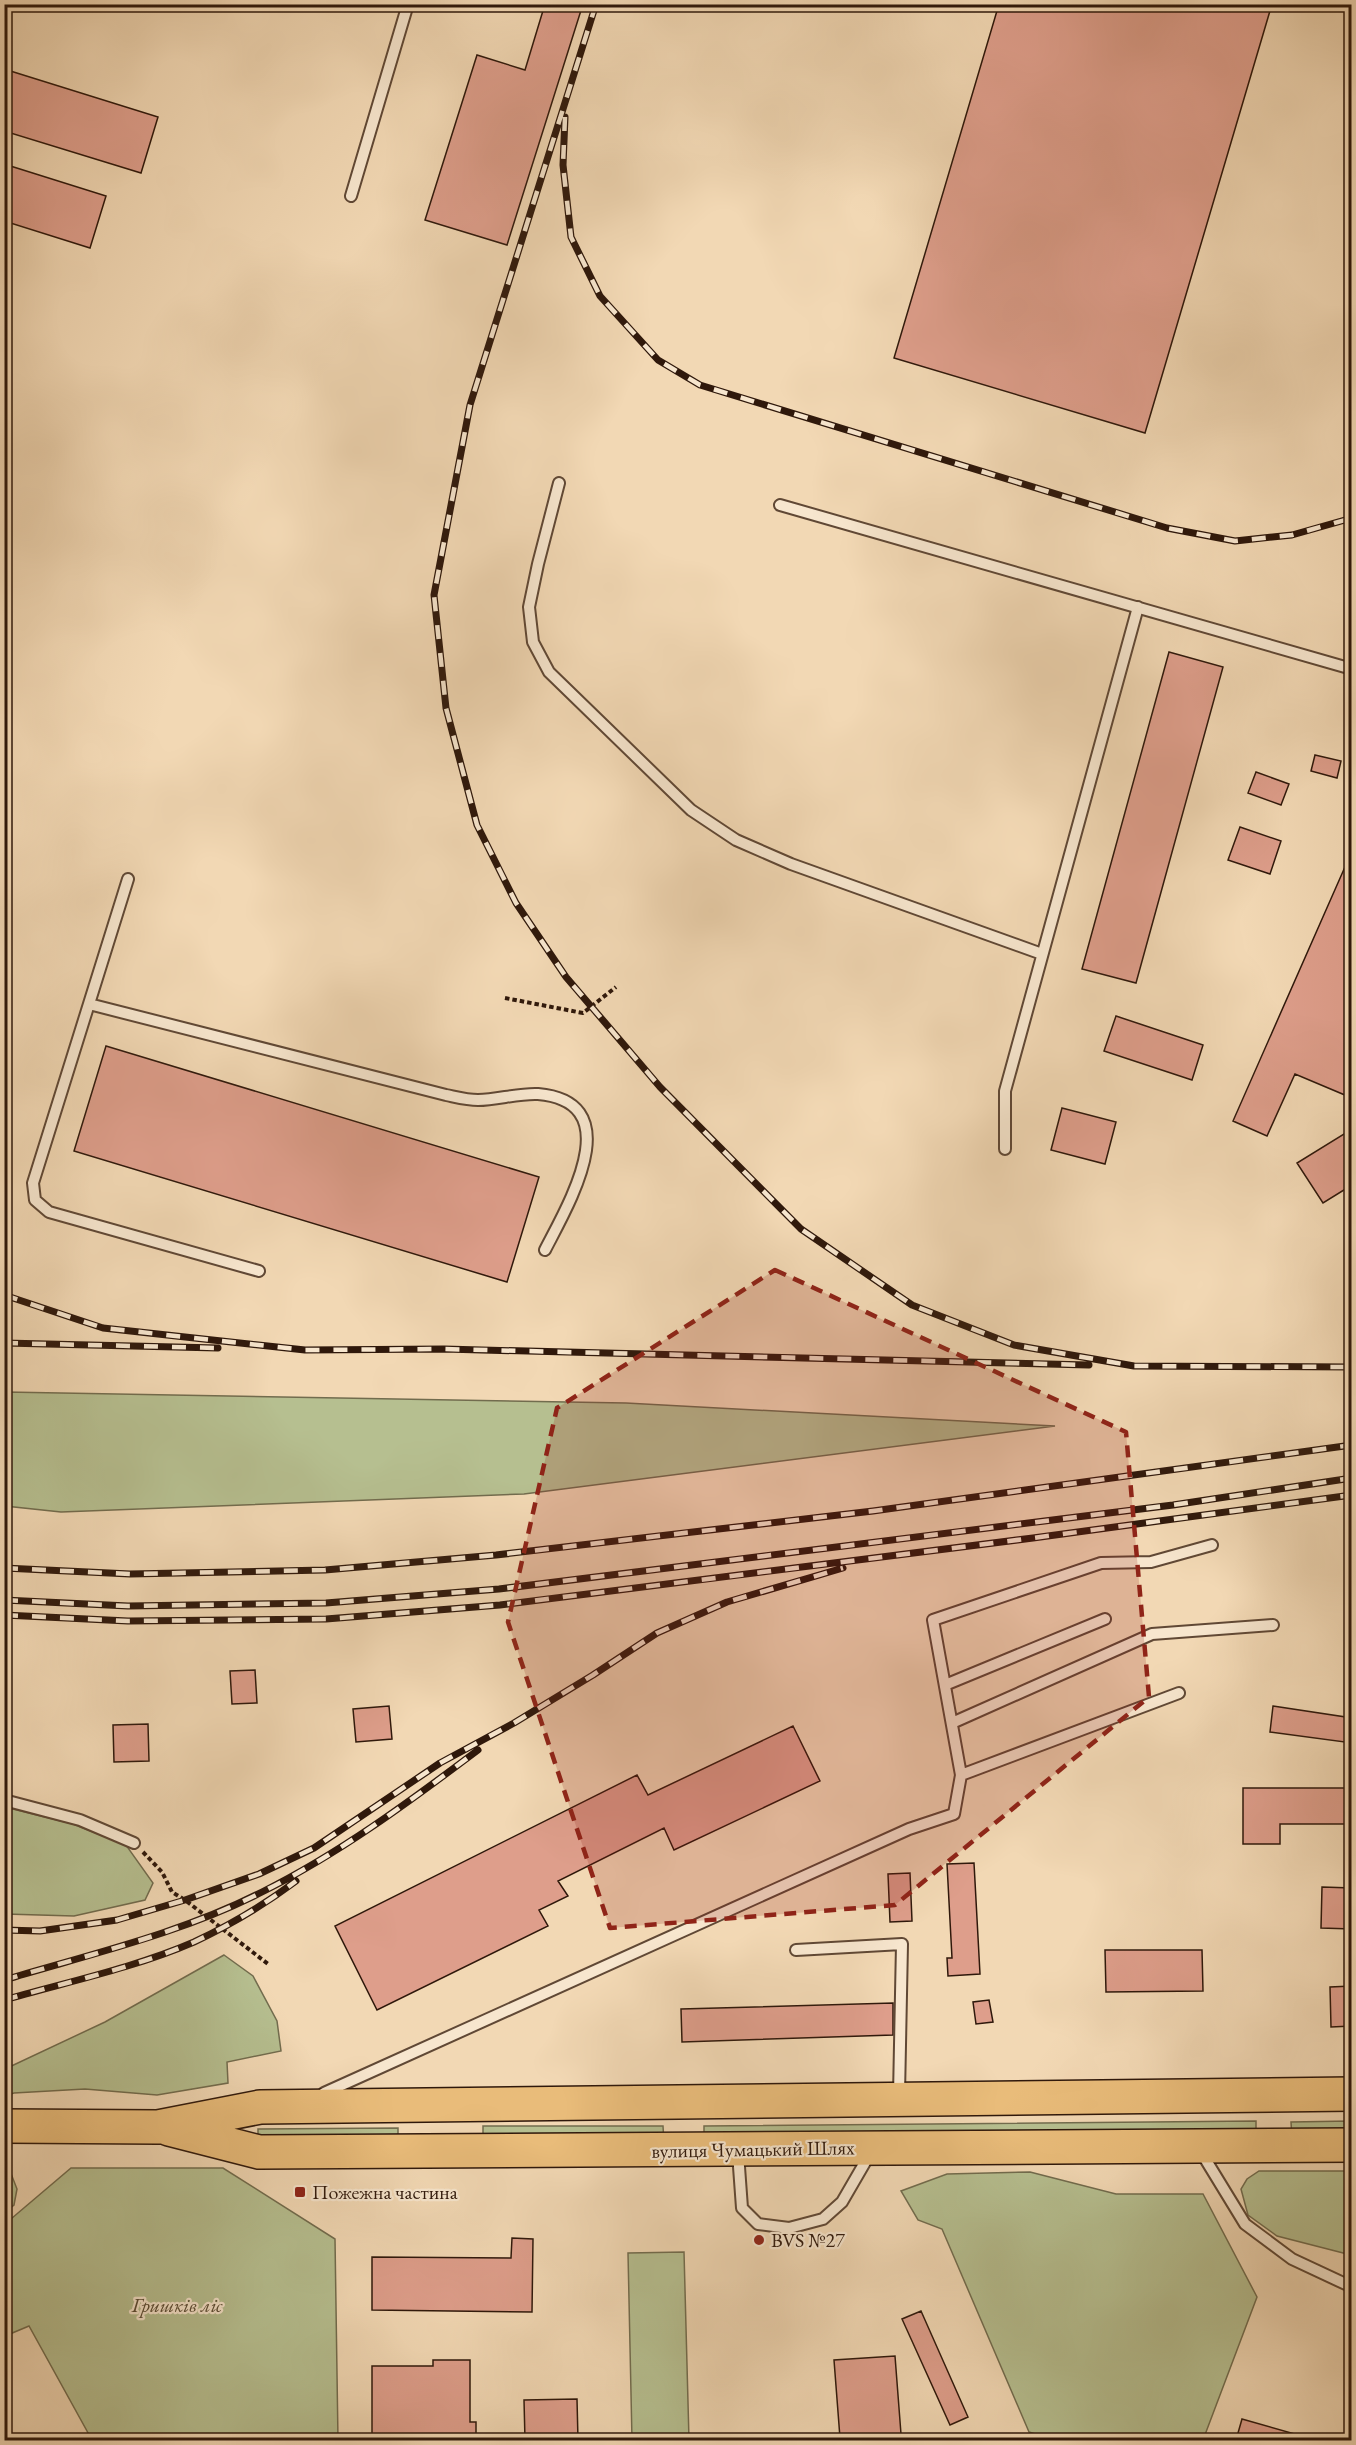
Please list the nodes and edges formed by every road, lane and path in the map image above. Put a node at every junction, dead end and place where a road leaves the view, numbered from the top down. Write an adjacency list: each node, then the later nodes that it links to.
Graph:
1 (408, 4): 2 (lane)
2 (351, 196)
3 (559, 483): 8 (lane)
4 (780, 505): 5 (lane)
5 (1138, 607): 6 (lane); 8 (lane)
6 (1352, 669)
7 (128, 879): 11 (lane)
8 (1042, 954): 12 (lane)
9 (616, 987): 10 (path)
10 (505, 998)
11 (89, 1004): 13 (lane); 14 (lane)
12 (1005, 1149)
13 (545, 1250)
14 (259, 1271)
15 (1212, 1545): 18 (lane)
16 (1105, 1619): 18 (lane)
17 (1273, 1625): 20 (lane)
18 (945, 1685): 20 (lane)
19 (1179, 1693): 21 (lane)
20 (952, 1723): 21 (lane)
21 (961, 1775): 26 (lane)
22 (4, 1800): 23 (lane)
23 (134, 1843): 25 (path)
24 (796, 1950): 29 (lane)
25 (268, 1964)
26 (324, 2093)
27 (1352, 2094): 28 (main road, вулиця Чумацький Шлях)
28 (1274, 2095): 29 (main road, вулиця Чумацький Шлях); 33 (main road)
29 (899, 2099): 31 (main road, вулиця Чумацький Шлях)
30 (4, 2126): 31 (main road, вулиця Чумацький Шлях)
31 (158, 2127): 36 (main road, вулиця Чумацький Шлях)
32 (1352, 2145): 33 (main road, вулиця Чумацький Шлях)
33 (1275, 2146): 34 (main road, вулиця Чумацький Шлях)
34 (1198, 2147): 35 (main road, вулиця Чумацький Шлях); 37 (lane)
35 (874, 2148): 36 (main road, вулиця Чумацький Шлях); 36 (lane)
36 (738, 2150)
37 (1352, 2287)

